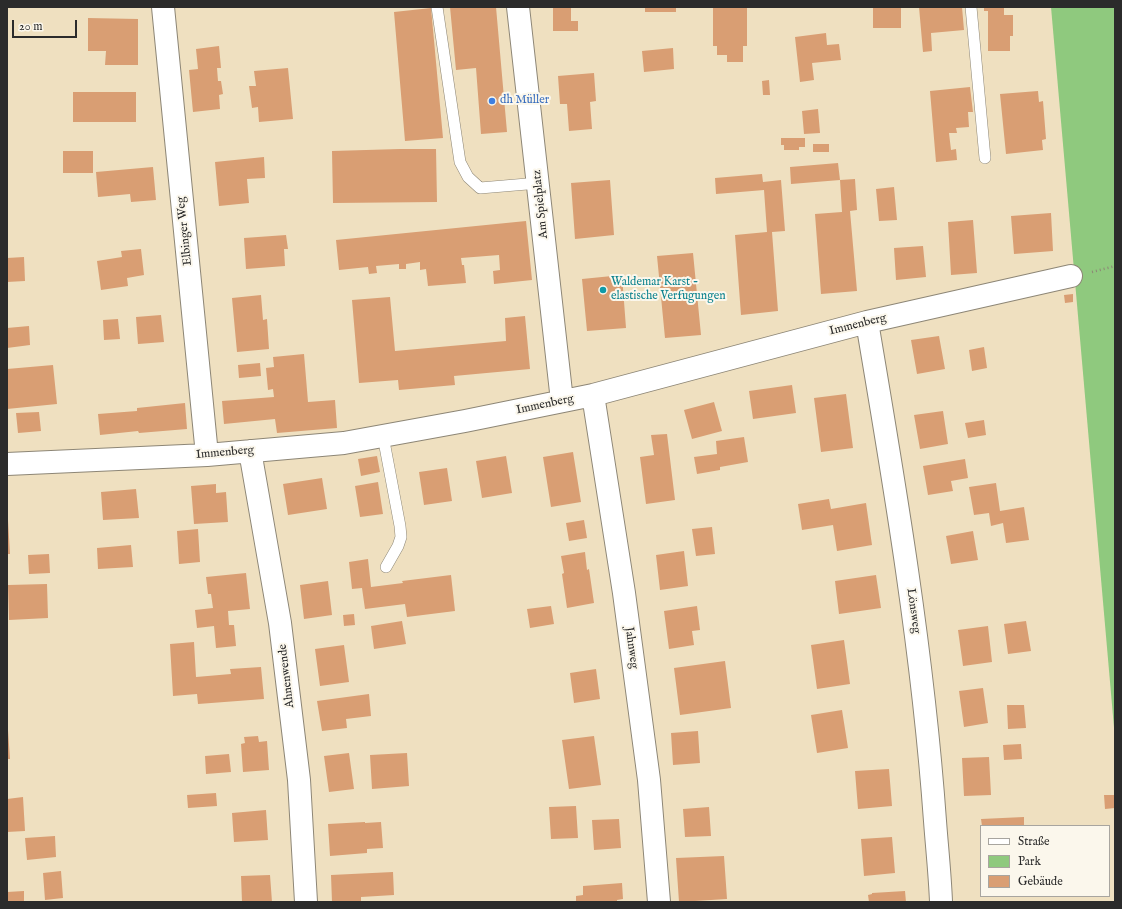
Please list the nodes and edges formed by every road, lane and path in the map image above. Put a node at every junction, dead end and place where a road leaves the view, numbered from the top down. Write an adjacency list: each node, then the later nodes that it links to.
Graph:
1 (163, 7): 13 (street, Elbinger Weg)
2 (437, 7): 6 (lane)
3 (518, 7): 6 (street, Am Spielplatz)
4 (971, 7): 5 (lane)
5 (986, 158)
6 (539, 183): 10 (street, Am Spielplatz)
7 (1071, 276): 8 (street, Immenberg)
8 (867, 322): 9 (street, Immenberg); 18 (street, Lönsweg)
9 (593, 395): 10 (street, Immenberg); 17 (street, Jahnweg)
10 (562, 401): 11 (street, Immenberg)
11 (382, 436): 12 (street, Immenberg); 15 (lane)
12 (250, 451): 13 (street, Immenberg); 16 (street, Ahnenwende)
13 (207, 455): 14 (street, Immenberg)
14 (7, 464)
15 (386, 567)
16 (306, 902)
17 (659, 902)
18 (941, 902)

